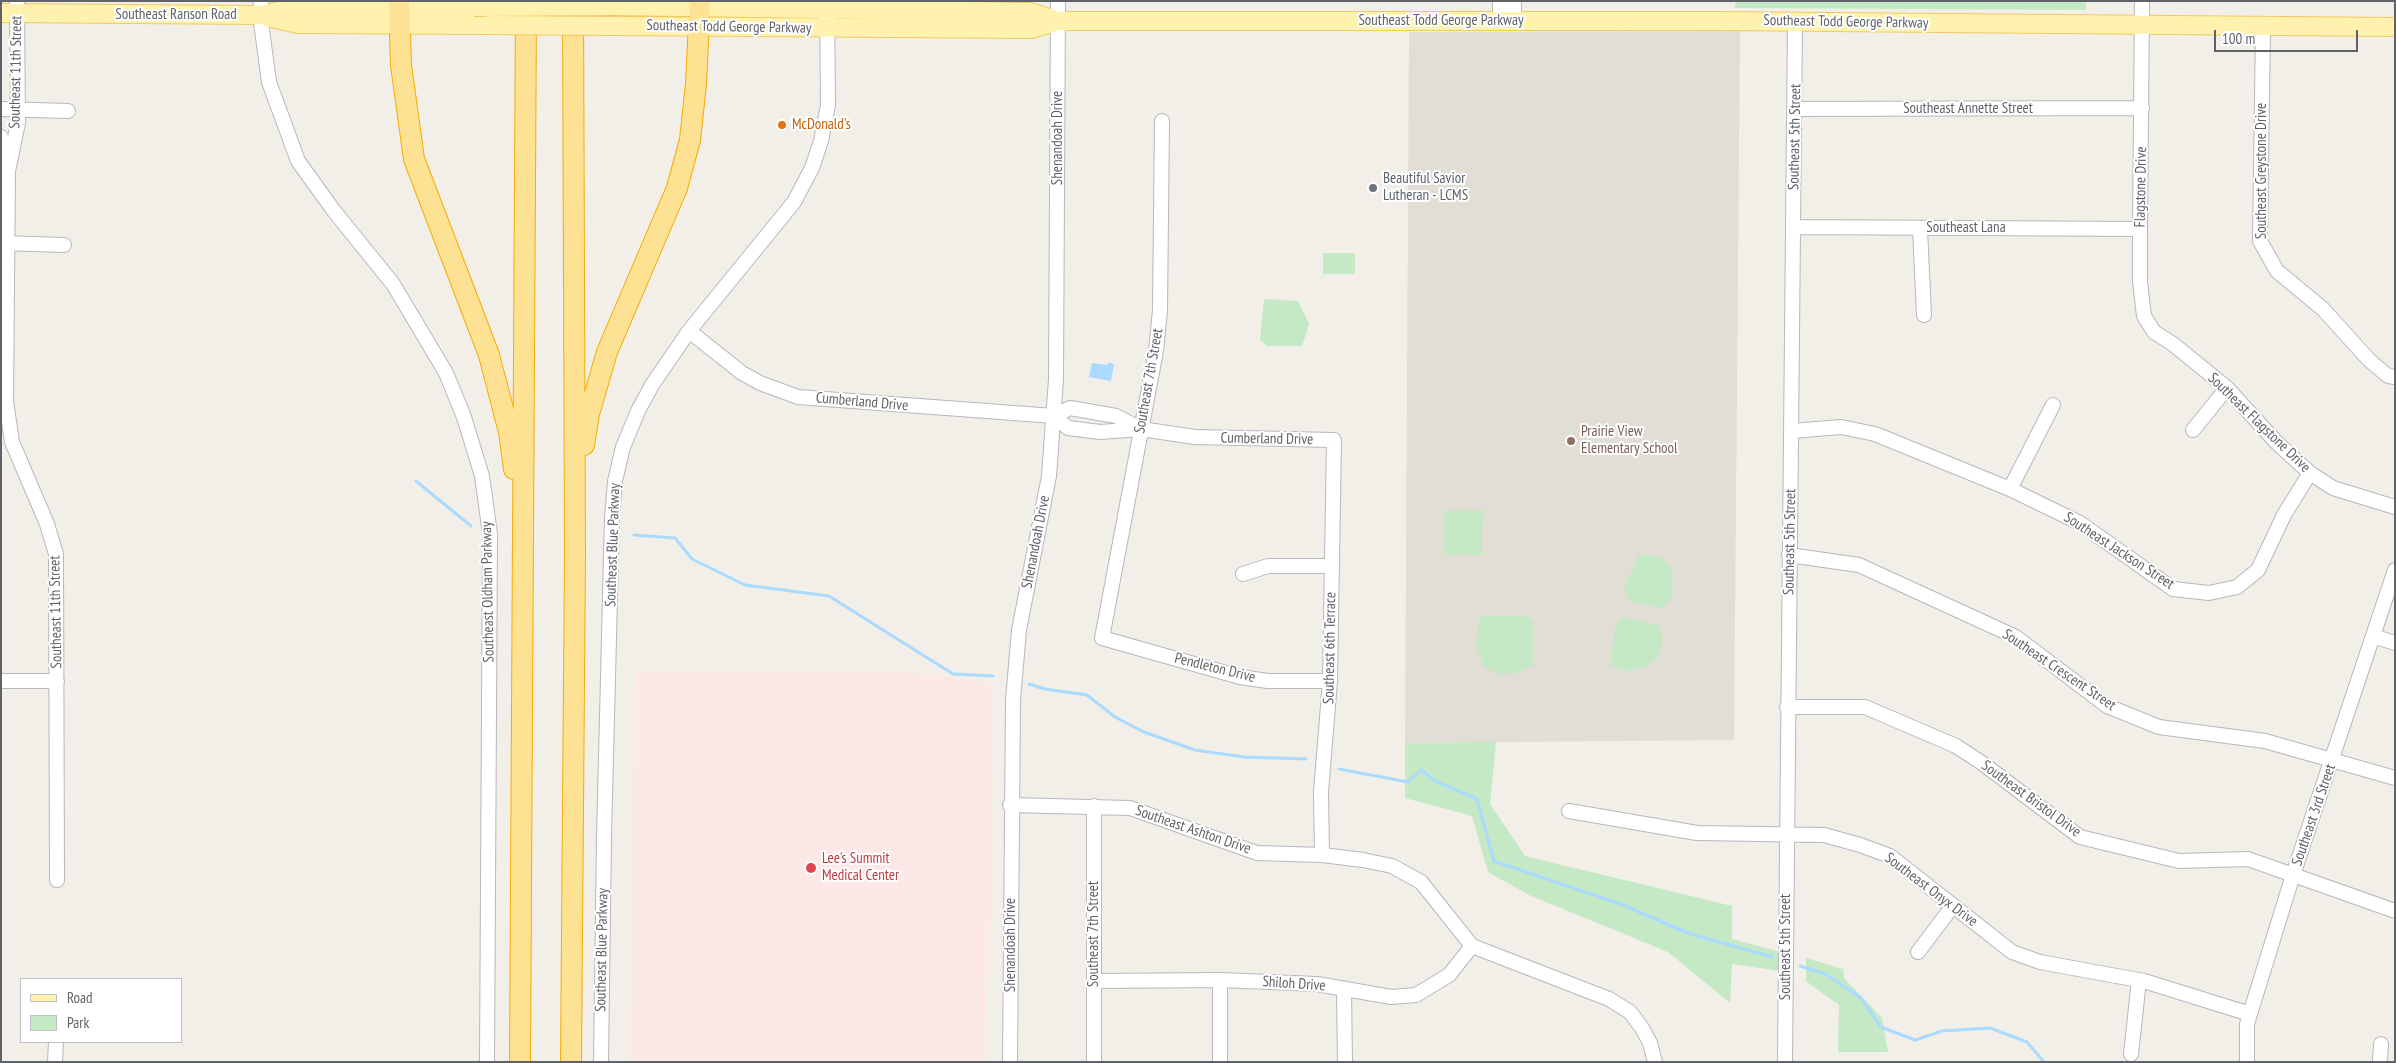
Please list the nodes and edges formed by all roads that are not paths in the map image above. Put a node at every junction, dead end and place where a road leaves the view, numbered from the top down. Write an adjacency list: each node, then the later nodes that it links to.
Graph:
1 (526, 1): 47 (highway)
2 (574, 1): 48 (highway)
3 (1058, 1): 12 (street, Shenandoah Drive)
4 (1500, 1): 13 (street)
5 (1514, 1): 13 (street)
6 (2142, 1): 18 (street, Flagstone Drive)
7 (827, 6): 11 (main road, Southeast Todd George Parkway); 12 (main road, Southeast Todd George Parkway); 17 (street, Southeast Blue Parkway)
8 (261, 8): 9 (main road, Southeast Ranson Road); 10 (main road, Southeast Ranson Road); 82 (street, Southeast Oldham Parkway)
9 (12, 9): 21 (street, Southeast 11th Street)
10 (399, 11): 11 (main road, Southeast Ranson Road, bridge); 11 (main road, Southeast Todd George Parkway, bridge); 47 (highway)
11 (700, 12): 17 (main road, Southeast Todd George Parkway); 48 (highway)
12 (1058, 21): 13 (main road, Southeast Todd George Parkway); 17 (main road, Southeast Todd George Parkway); 39 (street, Shenandoah Drive)
13 (1507, 21): 14 (main road, Southeast Todd George Parkway)
14 (1795, 22): 18 (main road, Southeast Todd George Parkway); 22 (street, Southeast 5th Street)
15 (2263, 26): 16 (main road, Southeast Todd George Parkway); 18 (main road, Southeast Todd George Parkway); 36 (street, Southeast Greystone Drive)
16 (2395, 27)
17 (827, 29): 33 (street, Southeast Blue Parkway)
18 (2143, 30): 19 (street, Flagstone Drive)
19 (2142, 108): 22 (street, Southeast Annette Street); 29 (street, Flagstone Drive)
20 (1, 109): 21 (street)
21 (18, 109): 23 (street); 26 (street, Southeast 11th Street)
22 (1795, 109): 27 (street, Southeast 5th Street)
23 (68, 111)
24 (1162, 121): 40 (street, Southeast 7th Street)
25 (1, 137): 26 (street, Southeast 11th Street)
26 (8, 171): 30 (street, Southeast 11th Street)
27 (1793, 227): 28 (street, Southeast Lana); 41 (street, Southeast 5th Street)
28 (1920, 228): 29 (street, Southeast Lana); 32 (street)
29 (2140, 229): 34 (street, Flagstone Drive)
30 (5, 244): 31 (street); 35 (street, Southeast 11th Street)
31 (64, 245)
32 (1924, 315)
33 (690, 331): 39 (street, Cumberland Drive); 85 (street, Southeast Blue Parkway)
34 (2159, 335): 37 (street, Southeast Flagstone Drive)
35 (4, 376): 57 (street, Southeast 11th Street)
36 (2395, 377)
37 (2227, 388): 42 (street); 44 (street, Southeast Flagstone Drive)
38 (2053, 405): 45 (street)
39 (1054, 416): 40 (street, Cumberland Drive); 40 (street, Cumberland Drive); 62 (street, Shenandoah Drive)
40 (1141, 429): 43 (street, Cumberland Drive); 54 (street, Southeast 7th Street)
41 (1792, 430): 45 (street, Southeast Jackson Street); 49 (street, Southeast 5th Street)
42 (2193, 430)
43 (1334, 440): 50 (street, Southeast 6th Terrace)
44 (2310, 473): 45 (street, Southeast Jackson Street); 46 (street, Southeast Flagstone Drive)
45 (2010, 489)
46 (2395, 507)
47 (524, 549): 83 (highway)
48 (575, 555): 84 (highway)
49 (1789, 555): 59 (street, Southeast 5th Street); 60 (street, Southeast Crescent Street)
50 (1332, 566): 52 (street); 58 (street, Southeast 6th Terrace)
51 (2395, 570): 53 (street, Southeast 3rd Street)
52 (1243, 574)
53 (2373, 636): 55 (street); 60 (street, Southeast 3rd Street)
54 (1102, 638): 58 (street, Pendleton Drive)
55 (2395, 643)
56 (1, 681): 57 (street)
57 (57, 681): 68 (street, Southeast 11th Street)
58 (1330, 681): 66 (street, Southeast 6th Terrace)
59 (1787, 707): 65 (street, Southeast 5th Street); 67 (street, Southeast Bristol Drive)
60 (2333, 760): 61 (street, Southeast Crescent Street); 67 (street, Southeast 3rd Street)
61 (2395, 778)
62 (1010, 805): 63 (street, Southeast Ashton Drive); 86 (street, Shenandoah Drive)
63 (1094, 806): 66 (street, Southeast Ashton Drive); 75 (street, Southeast 7th Street)
64 (1569, 811): 65 (street, Southeast Onyx Drive)
65 (1786, 834): 69 (street, Southeast Onyx Drive); 91 (street, Southeast 5th Street)
66 (1322, 855): 71 (street, Southeast Ashton Drive)
67 (2293, 875): 70 (street, Southeast Bristol Drive); 77 (street, Southeast 3rd Street)
68 (57, 880)
69 (1952, 907): 72 (street); 74 (street, Southeast Onyx Drive)
70 (2395, 911)
71 (1472, 946): 76 (street, Shiloh Drive); 90 (street)
72 (1918, 952)
73 (1220, 980): 75 (street, Shiloh Drive); 76 (street, Shiloh Drive); 88 (street)
74 (2139, 980): 77 (street, Southeast Onyx Drive); 80 (street)
75 (1094, 981): 87 (street, Southeast 7th Street)
76 (1344, 989): 89 (street)
77 (2250, 1014): 92 (street, Southeast 3rd Street)
78 (56, 1043): 81 (street)
79 (2381, 1044): 93 (street)
80 (2131, 1054)
81 (55, 1062)
82 (487, 1062)
83 (520, 1062)
84 (571, 1062)
85 (601, 1062)
86 (1010, 1062)
87 (1094, 1062)
88 (1220, 1062)
89 (1345, 1062)
90 (1655, 1062)
91 (1785, 1062)
92 (2247, 1062)
93 (2380, 1062)

